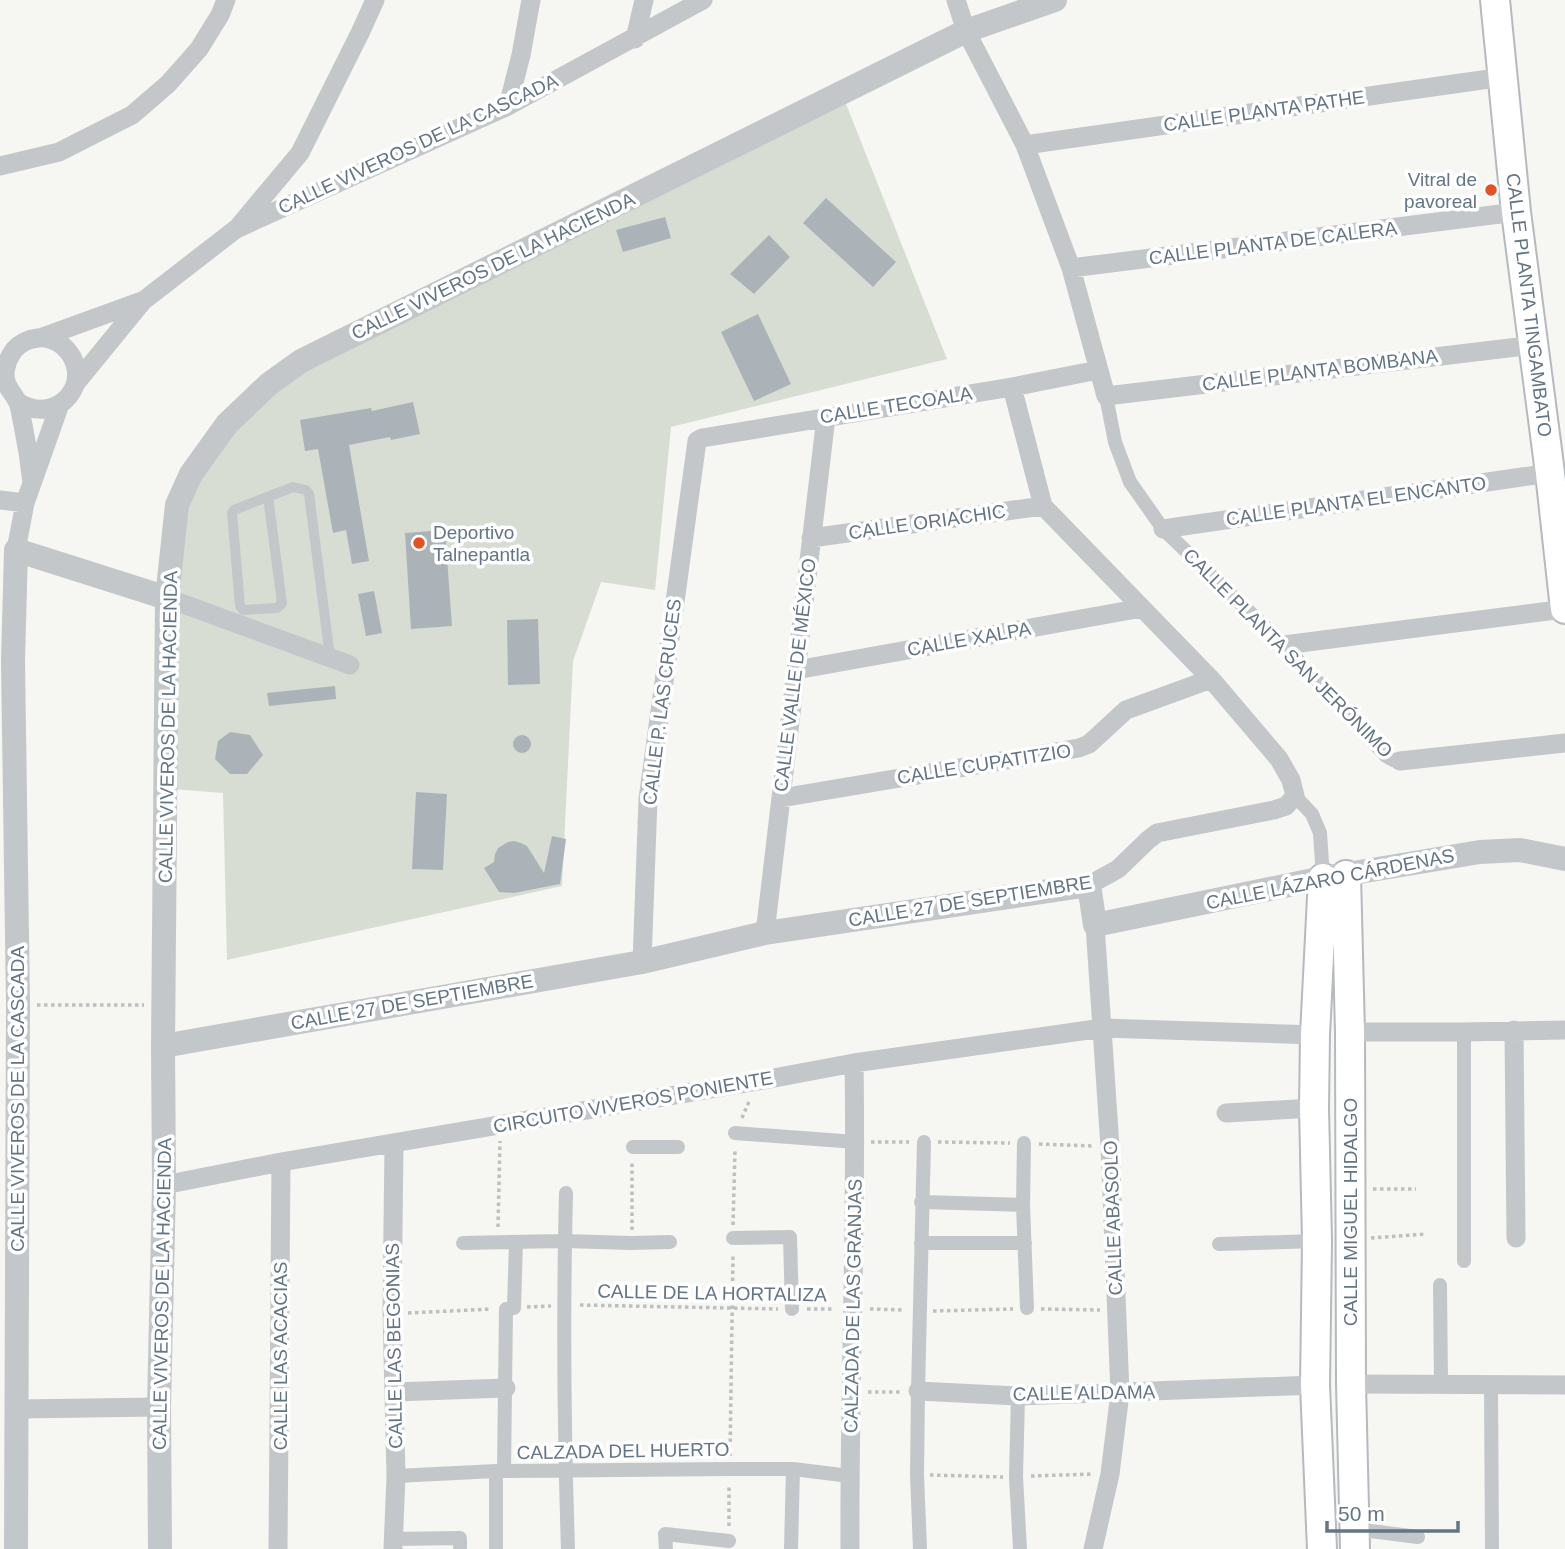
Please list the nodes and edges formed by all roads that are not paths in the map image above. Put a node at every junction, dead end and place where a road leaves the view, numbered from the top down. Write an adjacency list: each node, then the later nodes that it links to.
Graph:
1 (226, 0): 14 (street)
2 (374, 0): 16 (street)
3 (531, 0): 12 (street)
4 (644, 0): 10 (street)
5 (703, 0): 10 (street, CALLE VIVEROS DE LA CASCADA)
6 (956, 0): 9 (street)
7 (1055, 0): 9 (street, CALLE VIVEROS DE LA HACIENDA)
8 (1495, 0): 11 (main road, CALLE PLANTA TINGAMBATO)
9 (966, 31): 13 (street); 39 (street, CALLE VIVEROS DE LA HACIENDA)
10 (635, 38): 12 (street, CALLE VIVEROS DE LA CASCADA)
11 (1503, 77): 13 (street, CALLE PLANTA PATHE); 15 (main road, CALLE PLANTA TINGAMBATO)
12 (508, 106): 16 (street, CALLE VIVEROS DE LA CASCADA)
13 (1025, 145): 17 (street)
14 (0, 166)
15 (1516, 212): 17 (street, CALLE PLANTA DE CALERA); 20 (main road, CALLE PLANTA TINGAMBATO)
16 (236, 229): 18 (street, CALLE VIVEROS DE LA CASCADA)
17 (1071, 268): 22 (street)
18 (143, 301): 19 (street, CALLE VIVEROS DE LA CASCADA); 23 (street, CALLE VIVEROS DE LA CASCADA)
19 (43, 337): 21 (street); 23 (street)
20 (1534, 345): 26 (street, CALLE PLANTA BOMBANA); 30 (main road, CALLE PLANTA TINGAMBATO)
21 (8, 348): 25 (street)
22 (1098, 370): 24 (street, CALLE TECOALA); 26 (street)
23 (76, 383): 27 (street)
24 (1012, 387): 28 (street, CALLE TECOALA); 35 (street)
25 (9, 393): 27 (street); 31 (street, CALLE VIVEROS DE LA CASCADA)
26 (1106, 396): 36 (street, CALLE PLANTA SAN JERÓNIMO)
27 (60, 404): 31 (street, CALLE VIVEROS DE LA CASCADA)
28 (826, 417): 29 (street, CALLE TECOALA); 37 (street, CALLE VALLE DE MÉXICO)
29 (695, 444): 58 (street, CALLE P. LAS CRUCES)
30 (1550, 473): 36 (street, CALLE PLANTA EL ENCANTO); 41 (main road, CALLE PLANTA TINGAMBATO)
31 (32, 483): 34 (street, CALLE VIVEROS DE LA CASCADA)
32 (268, 497): 32 (lane); 44 (lane)
33 (0, 500): 34 (street)
34 (25, 503): 38 (street, CALLE VIVEROS DE LA CASCADA)
35 (1043, 506): 37 (street, CALLE ORIACHIC); 40 (street)
36 (1163, 529): 42 (street, CALLE PLANTA SAN JERÓNIMO)
37 (811, 538): 46 (street, CALLE VALLE DE MÉXICO)
38 (16, 550): 39 (street); 43 (street, CALLE VIVEROS DE LA CASCADA)
39 (167, 598): 44 (street); 65 (street, CALLE VIVEROS DE LA HACIENDA)
40 (1142, 608): 46 (street, CALLE XALPA); 47 (street)
41 (1565, 609): 42 (street)
42 (1284, 645): 49 (street, CALLE PLANTA SAN JERÓNIMO)
43 (6, 658): 50 (street, CALLE VIVEROS DE LA CASCADA)
44 (330, 658): 45 (street)
45 (350, 665)
46 (796, 670): 52 (street, CALLE VALLE DE MÉXICO)
47 (1211, 679): 51 (street); 52 (street, CALLE CUPATITZIO)
48 (1565, 743): 49 (street, CALLE PLANTA SAN JERÓNIMO)
49 (1400, 761)
50 (7, 780): 106 (street, CALLE VIVEROS DE LA CASCADA)
51 (1295, 796): 54 (street); 55 (street, CALLE 27 DE SEPTIEMBRE)
52 (781, 797): 57 (street, CALLE VALLE DE MÉXICO)
53 (1565, 859): 54 (street, CALLE LÁZARO CÁRDENAS)
54 (1335, 877): 56 (street, CALLE LÁZARO CÁRDENAS); 62 (main road, CALLE MIGUEL HIDALGO); 64 (main road, CALLE MIGUEL HIDALGO)
55 (1089, 885): 56 (street, CALLE ABASOLO); 57 (street, CALLE 27 DE SEPTIEMBRE)
56 (1095, 925): 59 (street, CALLE ABASOLO)
57 (765, 933): 58 (street, CALLE 27 DE SEPTIEMBRE)
58 (642, 962): 65 (street, CALLE 27 DE SEPTIEMBRE)
59 (1103, 1028): 64 (street, CIRCUITO VIVEROS PONIENTE); 66 (street, CIRCUITO VIVEROS PONIENTE); 103 (street, CALLE ABASOLO)
60 (1514, 1030): 61 (street); 63 (street); 82 (street)
61 (1565, 1030)
62 (1350, 1032): 63 (street); 95 (main road, CALLE MIGUEL HIDALGO)
63 (1464, 1032): 91 (street)
64 (1315, 1035): 67 (main road, CALLE MIGUEL HIDALGO)
65 (163, 1046): 77 (street, CALLE VIVEROS DE LA HACIENDA)
66 (854, 1063): 70 (street, CALZADA DE LAS GRANJAS); 72 (street, CIRCUITO VIVEROS PONIENTE)
67 (1314, 1108): 68 (street); 85 (main road, CALLE MIGUEL HIDALGO)
68 (1226, 1113)
69 (735, 1133): 70 (street)
70 (856, 1142): 111 (street, CALZADA DE LAS GRANJAS)
71 (923, 1142): 79 (street)
72 (394, 1143): 76 (street, CIRCUITO VIVEROS PONIENTE); 102 (street, CALLE LAS BEGONIAS)
73 (1024, 1143): 80 (street)
74 (633, 1147): 75 (street)
75 (678, 1147)
76 (281, 1163): 77 (street, CIRCUITO VIVEROS PONIENTE); 119 (street, CALLE LAS ACACIAS)
77 (164, 1185): 105 (street, CALLE VIVEROS DE LA HACIENDA)
78 (566, 1193): 83 (street)
79 (921, 1202): 80 (street); 88 (street)
80 (1023, 1205): 89 (street)
81 (733, 1238): 94 (street)
82 (1516, 1238)
83 (565, 1241): 84 (street); 86 (street); 108 (street)
84 (670, 1241)
85 (1317, 1241): 90 (street); 97 (main road, CALLE MIGUEL HIDALGO)
86 (516, 1242): 87 (street); 100 (street)
87 (463, 1243)
88 (921, 1243): 89 (street); 101 (street)
89 (1024, 1243): 93 (street)
90 (1219, 1244)
91 (1464, 1261)
92 (1440, 1285): 96 (street)
93 (1027, 1308)
94 (792, 1310)
95 (1351, 1384): 96 (street); 113 (main road, CALLE MIGUEL HIDALGO)
96 (1441, 1384): 99 (street)
97 (1315, 1385): 103 (street, CALLE ALDAMA); 128 (main road, CALLE MIGUEL HIDALGO)
98 (1565, 1385): 99 (street)
99 (1491, 1386): 129 (street)
100 (506, 1388): 102 (street); 109 (street)
101 (918, 1391): 104 (street, CALLE ALDAMA); 125 (street)
102 (394, 1392): 110 (street, CALLE LAS BEGONIAS)
103 (1120, 1393): 104 (street, CALLE ALDAMA); 127 (street, CALLE ABASOLO)
104 (1018, 1396): 126 (street)
105 (159, 1407): 106 (street); 118 (street, CALLE VIVEROS DE LA HACIENDA)
106 (18, 1409): 117 (street, CALLE VIVEROS DE LA CASCADA)
107 (793, 1469): 108 (street, CALZADA DEL HUERTO); 111 (street, CALZADA DEL HUERTO); 116 (street)
108 (565, 1470): 109 (street, CALZADA DEL HUERTO); 122 (street)
109 (500, 1471): 110 (street, CALZADA DEL HUERTO); 121 (street)
110 (396, 1476): 115 (street, CALLE LAS BEGONIAS)
111 (850, 1476): 124 (street, CALZADA DE LAS GRANJAS)
112 (1418, 1537): 113 (street)
113 (1355, 1539)
114 (729, 1541): 123 (street)
115 (393, 1544): 120 (street)
116 (791, 1545)
117 (16, 1549)
118 (160, 1549)
119 (278, 1549)
120 (460, 1549)
121 (496, 1549)
122 (568, 1549)
123 (666, 1549)
124 (850, 1549)
125 (920, 1549)
126 (1020, 1549)
127 (1093, 1549)
128 (1322, 1549)
129 (1492, 1549)

